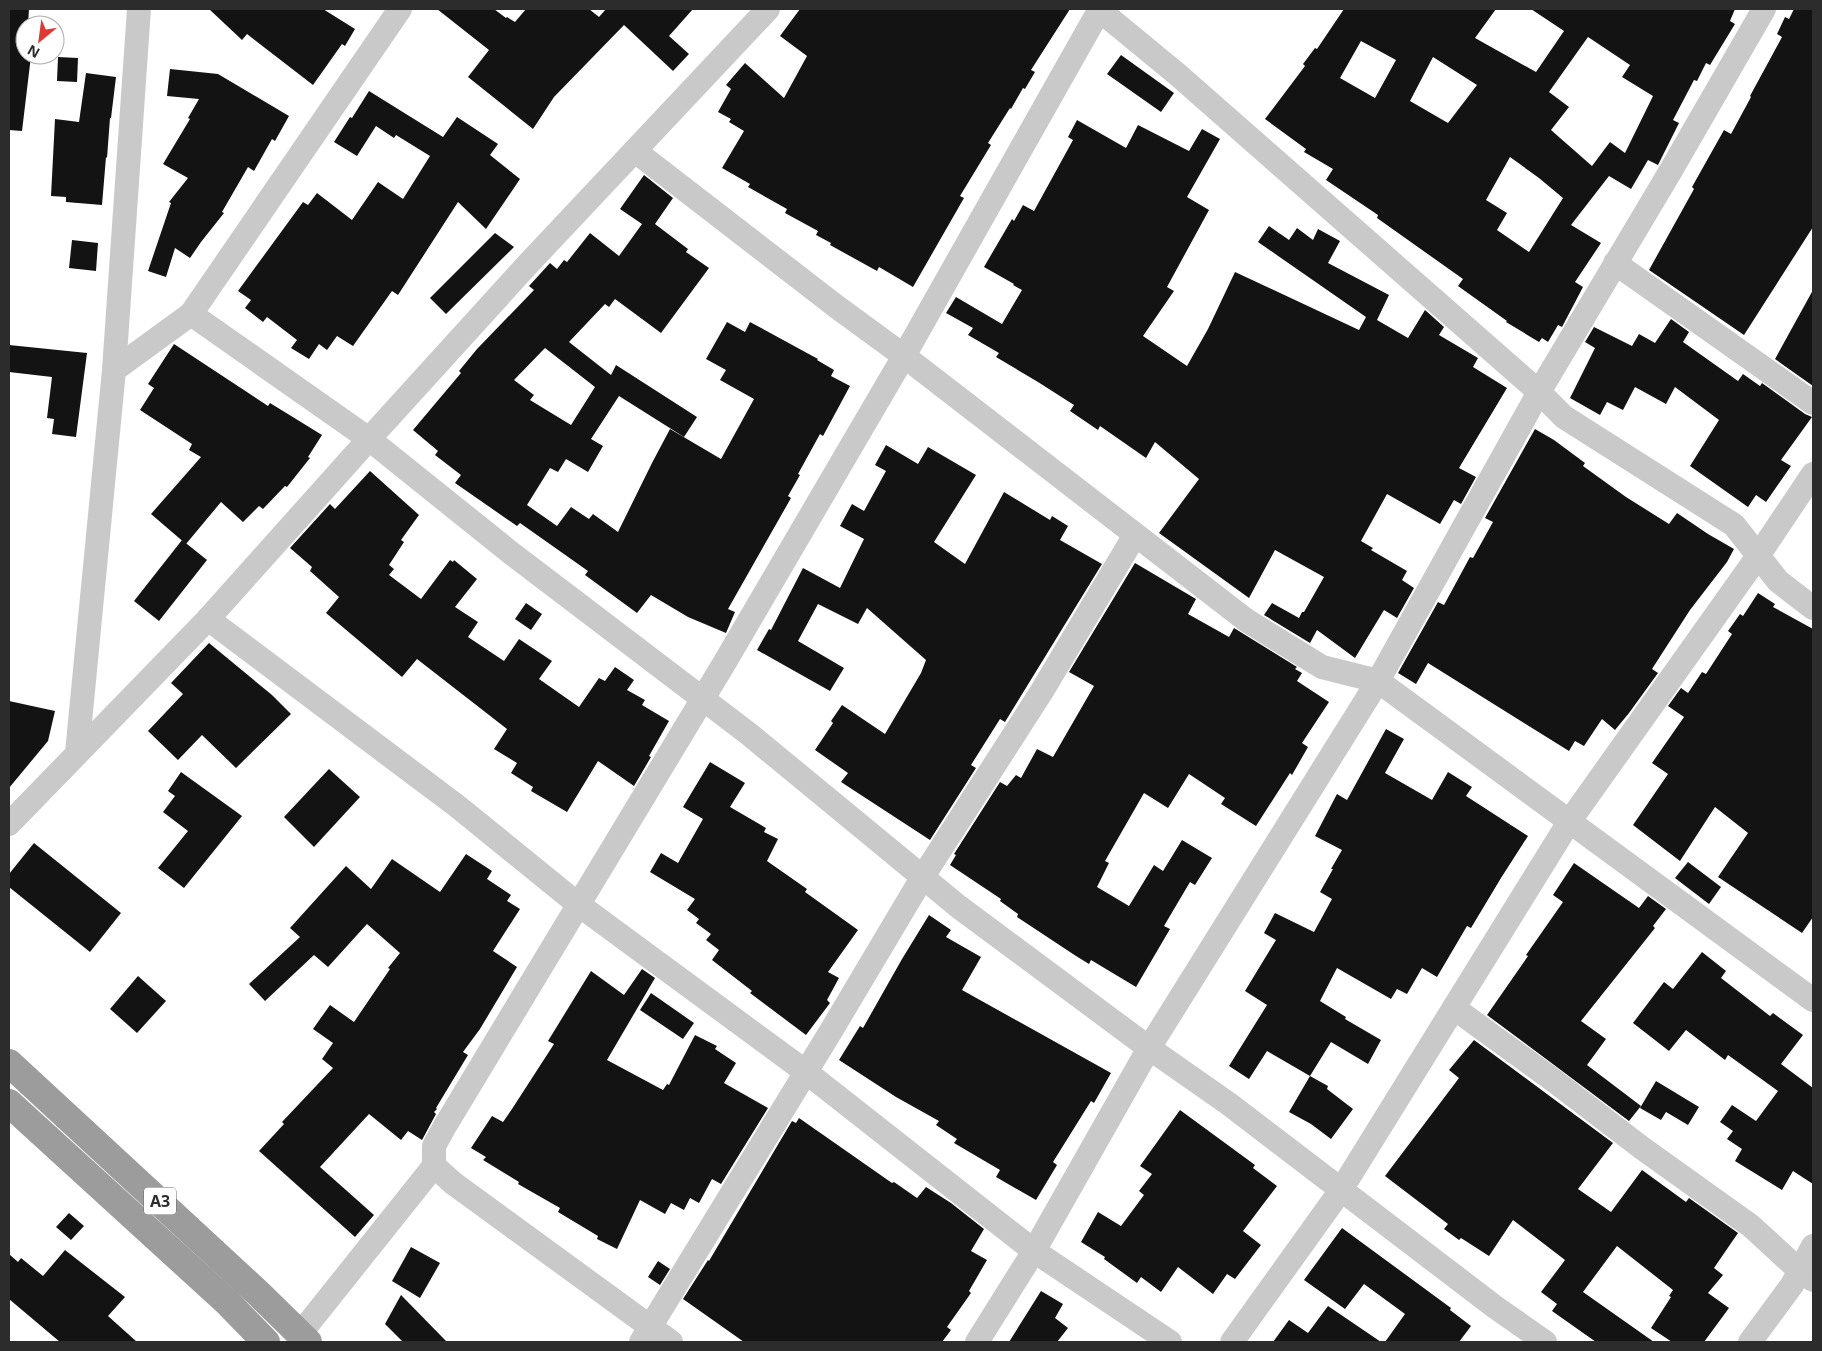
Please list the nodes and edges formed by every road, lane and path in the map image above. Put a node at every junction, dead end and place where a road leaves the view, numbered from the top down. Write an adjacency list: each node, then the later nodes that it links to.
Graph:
1 (139, 9): 10 (street)
2 (400, 9): 8 (street)
3 (768, 9): 6 (street)
4 (1099, 9): 9 (street); 11 (street)
5 (1764, 9): 7 (street)
6 (635, 151): 9 (street); 13 (street)
7 (1615, 263): 11 (street); 12 (street)
8 (191, 314): 10 (street); 13 (street)
9 (904, 356): 15 (street); 20 (street)
10 (114, 370): 21 (street)
11 (1539, 392): 16 (street); 19 (street)
12 (1813, 403)
13 (368, 439): 18 (street); 20 (street)
14 (1813, 474): 16 (street)
15 (1135, 535): 19 (street); 24 (street)
16 (1758, 556): 17 (street); 22 (street)
17 (1813, 608)
18 (208, 619): 21 (street); 25 (street)
19 (1378, 681): 22 (street); 28 (street)
20 (702, 700): 24 (street); 25 (street)
21 (77, 752): 23 (street)
22 (1569, 822): 26 (street); 27 (street)
23 (9, 824)
24 (922, 878): 28 (street); 30 (street)
25 (579, 905): 30 (street); 32 (street)
26 (1813, 1000)
27 (1454, 1008): 33 (street); 36 (street)
28 (1149, 1048): 33 (street); 35 (street)
29 (9, 1063): 38 (highway, A3)
30 (806, 1072): 35 (street); 37 (street)
31 (9, 1103): 39 (highway, A3)
32 (434, 1166): 37 (street); 38 (street)
33 (1341, 1190): 43 (street); 44 (street)
34 (1813, 1246): 36 (street)
35 (1034, 1251): 41 (street); 42 (street)
36 (1807, 1275): 45 (street)
37 (646, 1336): 40 (street)
38 (304, 1338)
39 (266, 1342)
40 (671, 1342)
41 (977, 1342)
42 (1170, 1342)
43 (1232, 1342)
44 (1545, 1342)
45 (1750, 1342)

